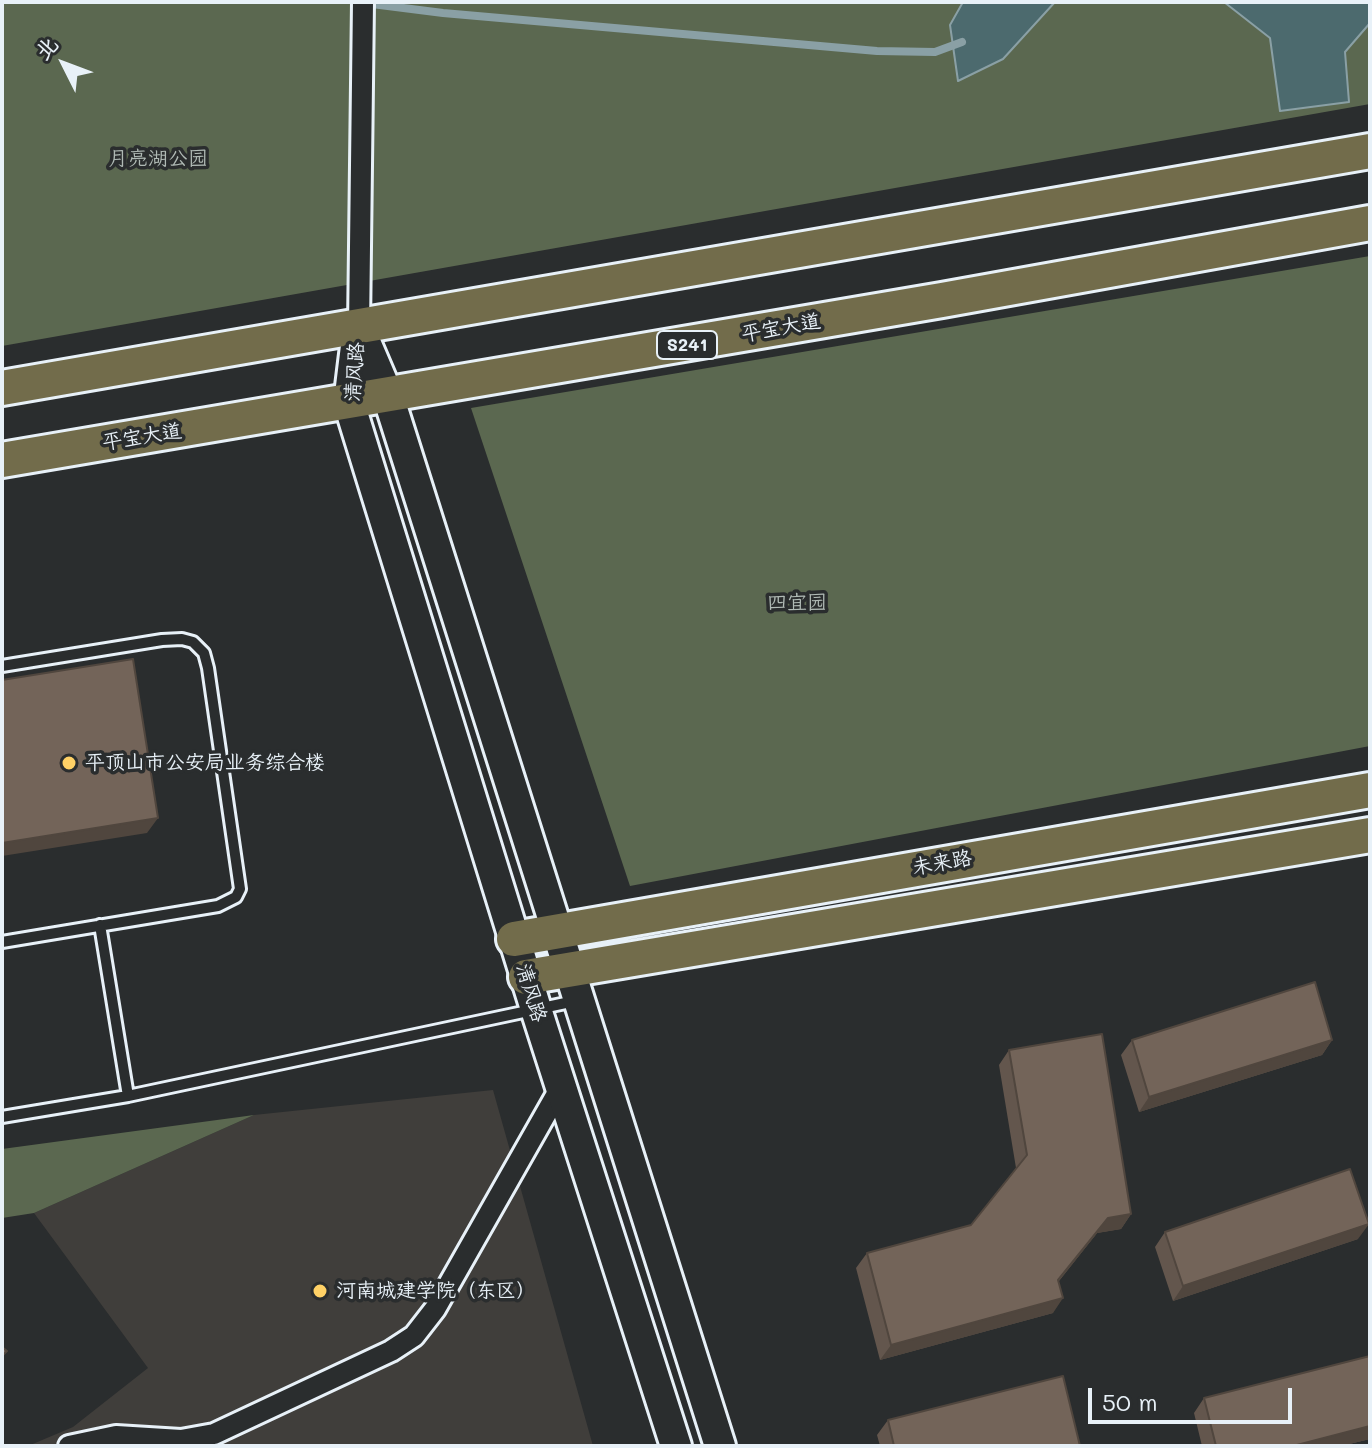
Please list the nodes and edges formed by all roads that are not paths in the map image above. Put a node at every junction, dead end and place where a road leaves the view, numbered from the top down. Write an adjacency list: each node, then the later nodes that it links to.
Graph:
1 (363, 12): 4 (street)
2 (1370, 151): 4 (main road)
3 (1370, 223): 6 (main road, 平宝大道 / S241)
4 (359, 328): 5 (main road); 6 (street, 清风路); 7 (street, 清风路)
5 (2, 388)
6 (388, 396): 7 (main road, 平宝大道 / S241); 13 (street, 清风路)
7 (349, 403): 8 (main road, 平宝大道 / S241); 14 (street, 清风路)
8 (2, 460)
9 (2, 666): 12 (lane)
10 (1370, 790): 13 (main road, 未来路)
11 (1370, 835): 16 (main road)
12 (100, 925): 15 (lane); 19 (lane)
13 (557, 930): 14 (main road, 未来路); 16 (street, 清风路)
14 (514, 939): 17 (street, 清风路)
15 (2, 942)
16 (573, 985): 17 (main road); 23 (street, 清风路)
17 (531, 993): 18 (street, 清风路); 19 (lane)
18 (561, 1087): 21 (street); 22 (street, 清风路)
19 (128, 1096): 20 (lane)
20 (2, 1117)
21 (69, 1446)
22 (676, 1446)
23 (720, 1446)

